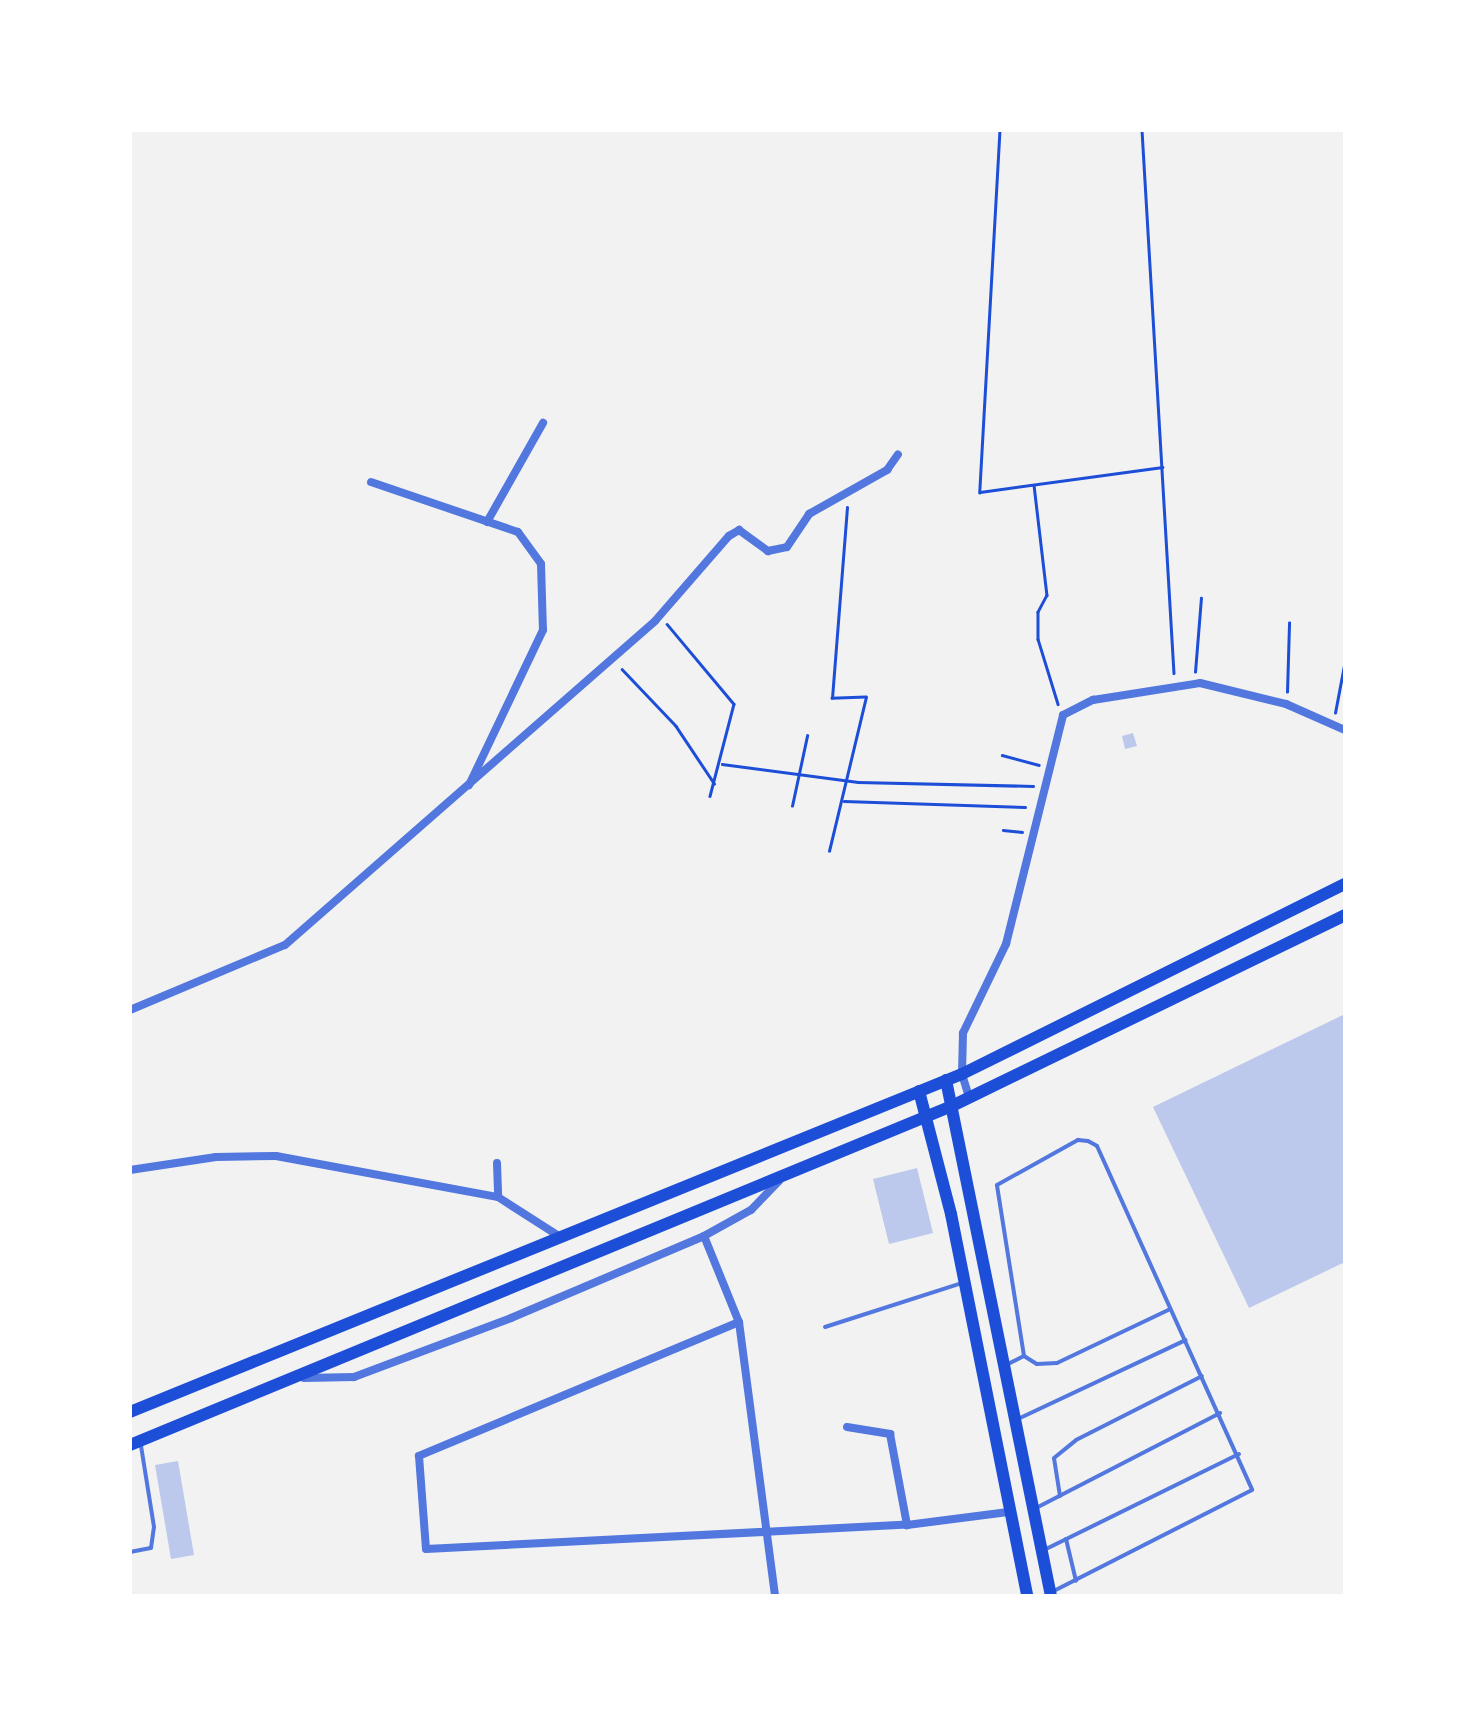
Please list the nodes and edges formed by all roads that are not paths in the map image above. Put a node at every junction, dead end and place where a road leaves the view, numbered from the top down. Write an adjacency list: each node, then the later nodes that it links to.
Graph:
1 (543, 423): 4 (street)
2 (898, 454): 6 (street)
3 (372, 482): 4 (street)
4 (487, 522): 6 (street)
5 (1345, 730): 10 (street)
6 (467, 789): 9 (street)
7 (1345, 884): 10 (main road)
8 (1345, 915): 13 (main road)
9 (130, 1010)
10 (962, 1074): 11 (main road); 13 (street)
11 (946, 1080): 12 (main road); 14 (main road)
12 (919, 1091): 15 (main road); 20 (main road)
13 (970, 1097): 14 (main road)
14 (954, 1105): 15 (main road); 28 (main road)
15 (929, 1116): 18 (main road); 22 (main road)
16 (497, 1163): 19 (street)
17 (130, 1170): 19 (street)
18 (780, 1180): 21 (street); 30 (main road)
19 (498, 1197): 20 (street)
20 (560, 1236): 31 (main road)
21 (704, 1236): 24 (street); 30 (street)
22 (964, 1283): 25 (lane); 34 (main road)
23 (1170, 1309): 26 (lane); 27 (lane); 27 (lane)
24 (738, 1322): 42 (street); 42 (street)
25 (825, 1327)
26 (1186, 1340): 29 (lane); 33 (lane)
27 (1024, 1356): 28 (lane)
28 (1006, 1365): 33 (main road)
29 (1202, 1376): 32 (lane); 38 (lane)
30 (300, 1378): 36 (main road)
31 (130, 1412)
32 (1220, 1413): 37 (lane); 38 (lane)
33 (1017, 1418): 34 (lane); 39 (main road)
34 (991, 1426): 40 (main road)
35 (847, 1428): 41 (street)
36 (135, 1443): 44 (lane)
37 (1240, 1454): 43 (lane); 46 (lane)
38 (1060, 1496): 39 (lane)
39 (1033, 1510): 45 (main road)
40 (1008, 1512): 41 (street); 49 (main road)
41 (908, 1525): 42 (street)
42 (768, 1529): 48 (street)
43 (1066, 1539): 45 (lane); 46 (lane)
44 (130, 1552)
45 (1041, 1552): 47 (main road)
46 (1076, 1581): 47 (lane)
47 (1050, 1594)
48 (776, 1596)
49 (1027, 1596)

